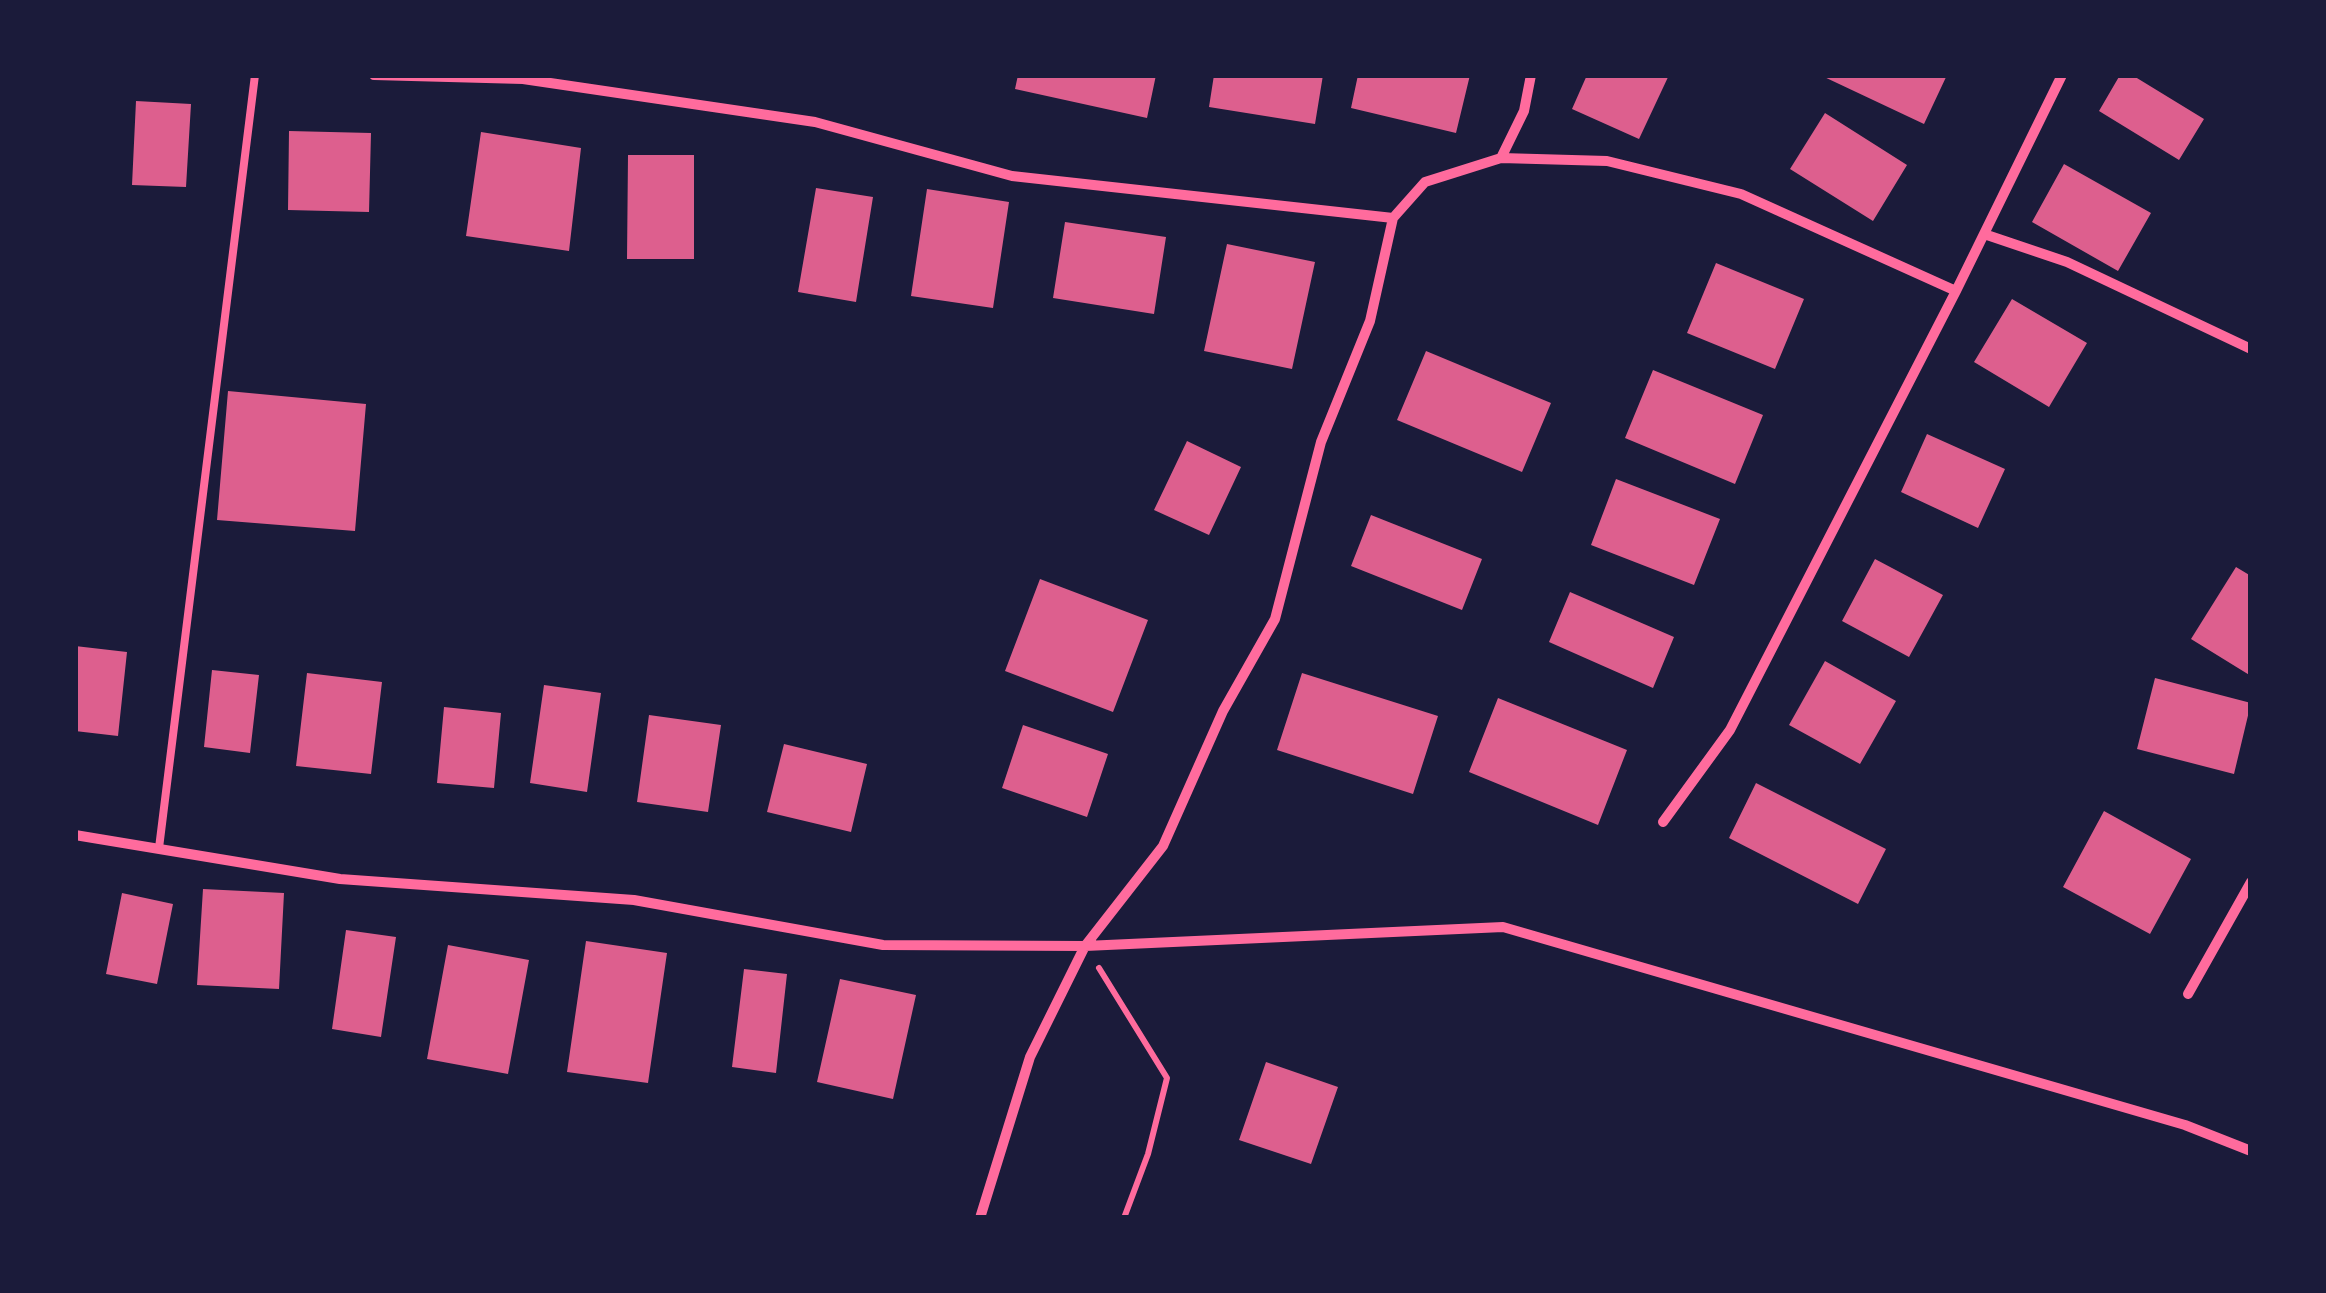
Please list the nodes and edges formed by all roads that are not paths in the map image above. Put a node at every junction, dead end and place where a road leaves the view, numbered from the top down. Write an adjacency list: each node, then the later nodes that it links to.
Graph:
1 (256, 75): 13 (lane)
2 (374, 75): 5 (street)
3 (1531, 75): 6 (street)
4 (2062, 75): 8 (street)
5 (523, 77): 7 (street)
6 (1501, 158): 7 (street); 9 (street)
7 (1393, 218): 15 (street)
8 (1984, 234): 9 (street); 10 (street)
9 (1956, 290): 11 (street)
10 (2251, 350)
11 (1663, 822)
12 (75, 835): 13 (street)
13 (159, 848): 15 (street)
14 (2251, 882): 16 (street)
15 (1085, 946): 17 (street); 18 (street)
16 (2188, 994)
17 (2251, 1151)
18 (980, 1218)

